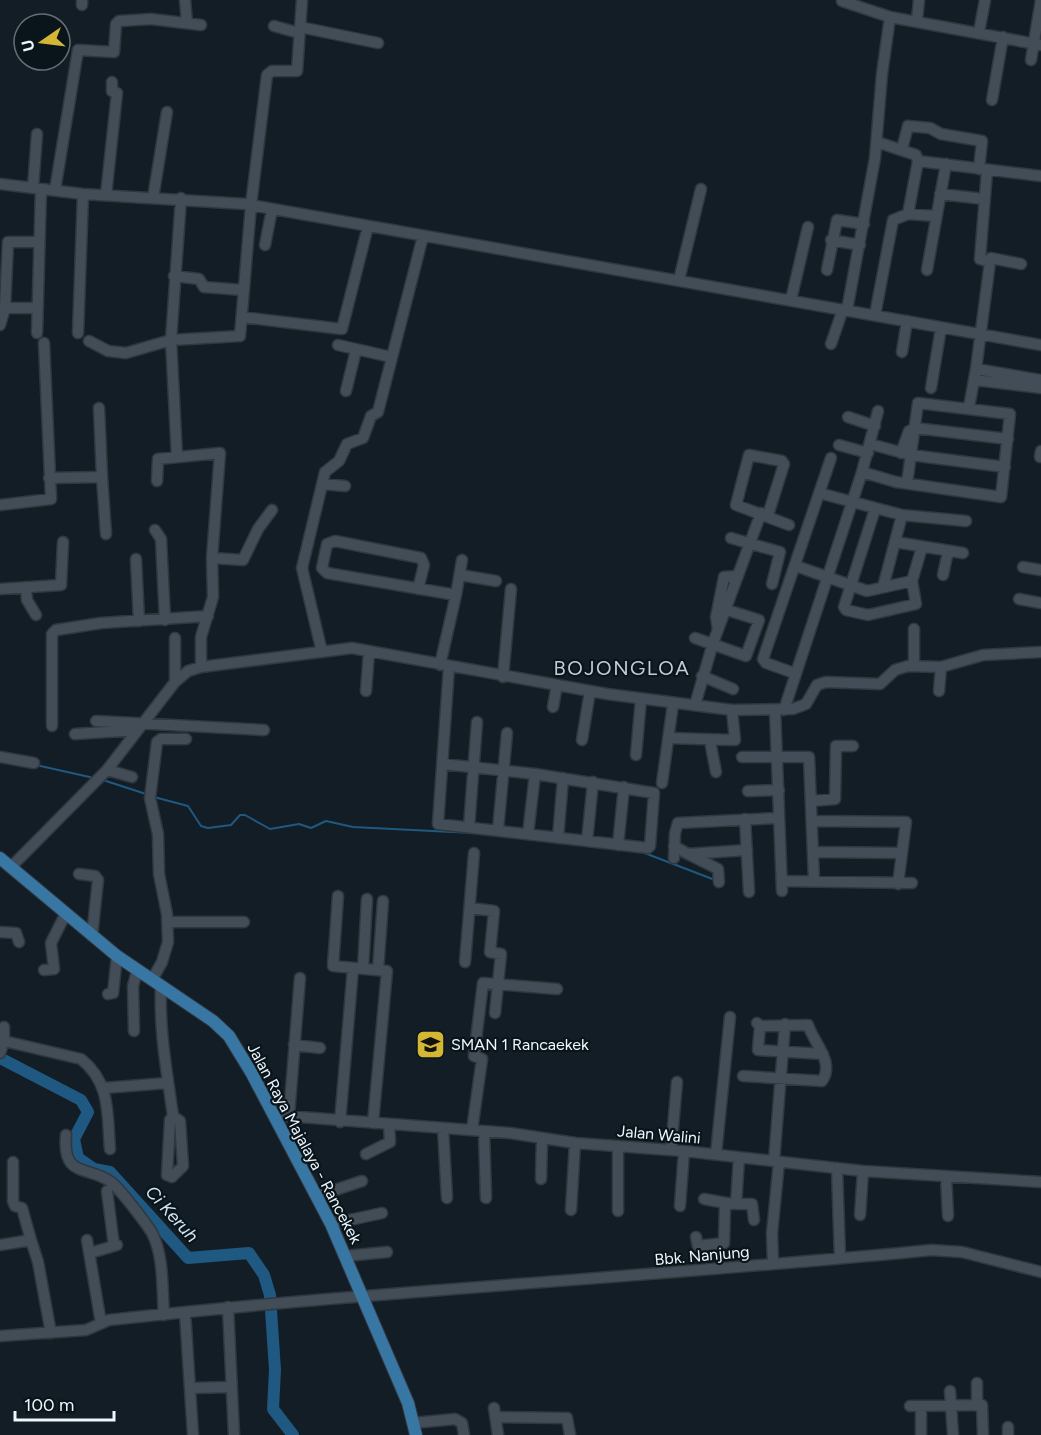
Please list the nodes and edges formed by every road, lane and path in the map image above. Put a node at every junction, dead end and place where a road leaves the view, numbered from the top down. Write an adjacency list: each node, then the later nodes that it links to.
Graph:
1 (184, 0): 10 (street)
2 (290, 0): 6 (street)
3 (919, 0): 9 (street)
4 (985, 0): 14 (street)
5 (1041, 0): 17 (street)
6 (302, 1): 13 (street)
7 (842, 1): 8 (street)
8 (890, 17): 9 (street); 23 (street)
9 (917, 20): 14 (street)
10 (187, 23): 11 (street); 32 (street)
11 (201, 25)
12 (274, 26): 13 (street)
13 (299, 30): 16 (street); 39 (street)
14 (979, 32): 15 (street)
15 (1003, 36): 17 (street); 20 (street)
16 (378, 43)
17 (1037, 45): 18 (street)
18 (1031, 60)
19 (112, 82): 34 (street)
20 (992, 100)
21 (167, 112): 36 (street)
22 (37, 134): 30 (street)
23 (877, 142): 24 (street); 43 (street)
24 (902, 149): 25 (street); 27 (street)
25 (918, 160): 26 (street); 41 (street)
26 (946, 164): 27 (street); 35 (street)
27 (983, 170): 28 (street); 38 (street)
28 (1041, 176)
29 (0, 184): 30 (street)
30 (37, 189): 32 (street); 48 (street)
31 (700, 189): 56 (street)
32 (55, 190): 33 (street)
33 (83, 194): 34 (street); 68 (street)
34 (106, 195): 36 (street)
35 (940, 195): 38 (street); 42 (street)
36 (153, 198): 37 (street)
37 (181, 198): 39 (street); 55 (street)
38 (984, 199): 51 (street)
39 (251, 205): 40 (street); 57 (street)
40 (272, 209): 44 (street); 50 (street)
41 (908, 214): 42 (street); 62 (street)
42 (936, 216): 54 (street)
43 (864, 224): 47 (street); 49 (street)
44 (368, 226): 46 (street); 63 (street)
45 (808, 227): 58 (street)
46 (423, 236): 56 (street); 78 (street)
47 (831, 240): 49 (street); 53 (street)
48 (39, 242): 59 (street); 60 (street)
49 (860, 244): 61 (street)
50 (266, 245)
51 (990, 262): 52 (street); 69 (street)
52 (1021, 264)
53 (827, 270)
54 (927, 270)
55 (174, 276): 57 (street); 70 (street)
56 (679, 280): 58 (street)
57 (243, 290): 63 (street)
58 (791, 300): 61 (street)
59 (5, 308): 60 (street); 65 (street)
60 (36, 308): 67 (street)
61 (845, 310): 62 (street); 73 (street)
62 (876, 315): 64 (street)
63 (242, 317): 70 (street)
64 (907, 321): 66 (street); 77 (street)
65 (0, 325)
66 (941, 328): 69 (street); 81 (street)
67 (37, 333)
68 (78, 333)
69 (979, 334): 75 (street); 79 (street)
70 (171, 340): 71 (street); 94 (street)
71 (89, 341)
72 (44, 343): 99 (street)
73 (831, 344)
74 (338, 345): 76 (street)
75 (1041, 345)
76 (356, 350): 78 (street); 83 (street)
77 (902, 352)
78 (391, 357): 102 (street)
79 (976, 375): 80 (street); 82 (street); 84 (street)
80 (1041, 380)
81 (931, 388)
82 (1041, 388)
83 (346, 391)
84 (969, 407): 89 (street); 90 (street)
85 (99, 408): 98 (street)
86 (878, 411): 88 (street)
87 (848, 417): 88 (street)
88 (875, 426): 92 (street)
89 (915, 428): 90 (street); 93 (street)
90 (1008, 439): 96 (street)
91 (839, 446): 92 (street)
92 (869, 448): 93 (street); 97 (street)
93 (906, 454): 96 (street); 101 (street)
94 (177, 457): 100 (street); 122 (street)
95 (831, 458): 104 (street)
96 (1005, 467): 101 (street)
97 (862, 472): 101 (street); 105 (street)
98 (102, 477): 99 (street); 114 (street)
99 (49, 478): 106 (street)
100 (157, 481)
101 (907, 483)
102 (322, 484): 103 (street); 154 (street)
103 (345, 486)
104 (819, 493): 105 (street); 125 (street)
105 (852, 502): 107 (street); 131 (street)
106 (0, 504)
107 (875, 509): 110 (street); 135 (street)
108 (272, 510): 122 (street)
109 (764, 514): 109 (street); 112 (street); 118 (street)
110 (902, 514): 111 (street); 117 (street)
111 (966, 521)
112 (789, 525)
113 (155, 530): 147 (street)
114 (106, 534)
115 (731, 537): 118 (street)
116 (63, 542): 136 (street)
117 (895, 542): 119 (street); 137 (street)
118 (750, 543): 130 (street); 134 (street)
119 (922, 548): 120 (street); 133 (street)
120 (948, 551): 121 (street); 129 (street)
121 (963, 554)
122 (213, 558): 146 (street)
123 (136, 559): 148 (street)
124 (462, 560): 128 (street)
125 (796, 566): 131 (street); 161 (street)
126 (1023, 567): 127 (street)
127 (1041, 570)
128 (460, 575): 132 (street); 141 (street)
129 (943, 575)
130 (738, 576): 144 (street); 150 (street)
131 (826, 578): 135 (street); 161 (street)
132 (496, 581)
133 (912, 581): 135 (street); 137 (street)
134 (772, 584)
135 (852, 586): 137 (street)
136 (26, 587): 138 (street); 145 (street)
137 (883, 587)
138 (0, 589)
139 (418, 589): 139 (street); 141 (street)
140 (511, 589): 163 (street)
141 (456, 595): 157 (street)
142 (1019, 599): 143 (street)
143 (1041, 603)
144 (727, 610): 150 (street); 153 (street)
145 (36, 615)
146 (208, 616): 147 (street); 159 (street)
147 (165, 620): 148 (street)
148 (139, 621): 178 (street)
149 (914, 629): 158 (street)
150 (718, 631): 153 (street)
151 (695, 638): 153 (street)
152 (175, 639): 164 (street)
153 (713, 643): 162 (street)
154 (322, 652): 155 (street); 159 (street)
155 (369, 652): 157 (street); 168 (street)
156 (1041, 652): 160 (street)
157 (445, 666): 163 (street); 193 (street)
158 (914, 666): 160 (street); 175 (street)
159 (201, 667): 164 (street)
160 (941, 667): 167 (street)
161 (794, 673): 175 (street)
162 (702, 676): 166 (street); 172 (street)
163 (503, 677): 165 (street)
164 (175, 682): 179 (street)
165 (557, 685): 169 (street); 173 (street)
166 (734, 689)
167 (939, 690)
168 (366, 691)
169 (590, 691): 170 (street); 185 (street)
170 (641, 699): 171 (street); 188 (street)
171 (673, 704): 172 (street); 183 (street)
172 (695, 705): 174 (street)
173 (553, 707)
174 (732, 710): 175 (street); 186 (street)
175 (779, 710): 189 (street)
176 (96, 721): 179 (street)
177 (477, 722): 194 (street)
178 (52, 726)
179 (141, 726): 180 (street); 182 (street); 198 (street)
180 (264, 730)
181 (507, 733): 195 (street)
182 (75, 734)
183 (668, 738): 186 (street); 202 (street)
184 (186, 739): 239 (street)
185 (582, 740)
186 (710, 741): 196 (street)
187 (853, 746): 206 (street)
188 (636, 755)
189 (777, 755): 191 (street); 204 (street); 206 (street)
190 (0, 757): 192 (street)
191 (742, 757)
192 (34, 763)
193 (443, 764): 194 (street); 210 (street)
194 (474, 766): 195 (street); 210 (street)
195 (504, 770): 197 (street); 211 (street)
196 (716, 772)
197 (535, 774): 200 (street); 212 (street)
198 (102, 775): 199 (street); 225 (street)
199 (132, 777)
200 (564, 778): 201 (street); 213 (street)
201 (593, 782): 203 (street); 214 (street)
202 (662, 783)
203 (624, 787): 215 (street); 215 (street)
204 (779, 790): 205 (street); 207 (street)
205 (748, 791)
206 (812, 801): 209 (street)
207 (778, 818): 208 (street); 228 (street)
208 (745, 819): 216 (street); 217 (street)
209 (813, 821): 219 (street); 222 (street)
210 (468, 827): 211 (street)
211 (498, 830): 212 (street)
212 (528, 834): 213 (street)
213 (558, 838): 214 (street)
214 (587, 841): 215 (street)
215 (618, 845)
216 (674, 846): 221 (street); 224 (street)
217 (747, 850): 218 (street); 232 (street)
218 (717, 852): 221 (street); 226 (street)
219 (814, 852): 222 (street); 228 (street)
220 (474, 853): 236 (street)
221 (688, 854): 226 (street)
222 (902, 854): 231 (street)
223 (0, 858): 225 (main road, Jalan Raya Majalaya - Rancekek)
224 (674, 858)
225 (11, 867): 237 (main road, Jalan Raya Majalaya - Rancekek)
226 (718, 869): 229 (street)
227 (79, 874): 241 (street)
228 (814, 880): 231 (street)
229 (718, 882)
230 (912, 883): 231 (street)
231 (898, 884)
232 (749, 892)
233 (338, 896): 245 (street)
234 (367, 899): 245 (street)
235 (383, 901): 247 (street)
236 (470, 908): 244 (street); 251 (street)
237 (66, 913): 241 (main road, Jalan Raya Majalaya - Rancekek); 246 (street)
238 (244, 921): 239 (street)
239 (168, 922): 250 (street)
240 (0, 932): 242 (street)
241 (92, 936): 243 (main road, Jalan Raya Majalaya - Rancekek)
242 (19, 942)
243 (117, 956): 248 (main road, Jalan Raya Majalaya - Rancekek); 253 (street)
244 (465, 962)
245 (358, 968): 247 (street); 272 (street)
246 (44, 970)
247 (378, 970): 273 (street)
248 (137, 971): 250 (main road, Jalan Raya Majalaya - Rancekek); 258 (street)
249 (300, 978): 259 (street)
250 (156, 983): 267 (street); 270 (main road, Jalan Raya Majalaya - Rancekek)
251 (498, 984): 252 (street); 254 (street); 276 (street)
252 (557, 989)
253 (108, 994)
254 (495, 1013)
255 (730, 1017): 286 (street)
256 (784, 1024): 262 (street); 262 (street); 263 (street)
257 (4, 1027): 260 (street)
258 (134, 1031)
259 (294, 1045): 261 (street); 269 (street)
260 (2, 1048): 268 (street)
261 (320, 1048)
262 (783, 1052): 263 (street); 265 (street)
263 (824, 1054): 265 (street)
264 (743, 1076): 265 (street)
265 (781, 1078): 289 (street)
266 (677, 1082): 283 (street)
267 (167, 1083): 268 (street); 271 (street)
268 (104, 1088): 282 (street)
269 (289, 1114): 270 (street, Jalan Walini); 272 (street, Jalan Walini)
270 (274, 1115): 297 (main road, Jalan Raya Majalaya - Rancekek)
271 (173, 1116): 271 (street)
272 (340, 1122): 273 (street, Jalan Walini)
273 (373, 1123): 274 (street, Jalan Walini)
274 (389, 1125): 275 (street, Jalan Walini); 285 (street)
275 (443, 1128): 276 (street, Jalan Walini); 298 (street)
276 (472, 1130): 277 (street, Jalan Walini)
277 (484, 1132): 279 (street, Jalan Walini); 299 (street)
278 (66, 1135): 296 (street)
279 (542, 1138): 280 (street, Jalan Walini); 293 (street)
280 (575, 1143): 281 (street, Jalan Walini); 303 (street)
281 (618, 1146): 283 (street, Jalan Walini); 304 (street)
282 (110, 1149)
283 (671, 1150): 284 (street, Jalan Walini)
284 (684, 1151): 286 (street, Jalan Walini); 302 (street)
285 (366, 1154)
286 (716, 1154): 287 (street, Jalan Walini)
287 (739, 1158): 289 (street, Jalan Walini); 301 (street)
288 (13, 1162): 311 (street)
289 (777, 1162): 290 (street, Jalan Walini); 318 (street)
290 (837, 1168): 291 (street, Jalan Walini); 317 (street)
291 (863, 1171): 292 (street, Jalan Walini); 306 (street)
292 (946, 1176): 295 (street, Jalan Walini); 307 (street)
293 (541, 1179)
294 (362, 1181): 297 (street)
295 (1041, 1182)
296 (122, 1196): 315 (street); 323 (street)
297 (317, 1196): 309 (main road, Jalan Raya Majalaya - Rancekek)
298 (447, 1198)
299 (486, 1198)
300 (704, 1199): 301 (street)
301 (730, 1203): 308 (street); 310 (street)
302 (680, 1206)
303 (571, 1210)
304 (618, 1211)
305 (382, 1213): 309 (street)
306 (860, 1215)
307 (948, 1216)
308 (754, 1220)
309 (331, 1224): 316 (main road, Jalan Raya Majalaya - Rancekek)
310 (696, 1237)
311 (31, 1240): 313 (street); 325 (street)
312 (87, 1240): 315 (street)
313 (0, 1245)
314 (387, 1252): 316 (street)
315 (90, 1253): 324 (street)
316 (346, 1256): 320 (main road, Jalan Raya Majalaya - Rancekek)
317 (840, 1258): 318 (street, Bbk. Nanjung); 319 (street, Bbk. Nanjung)
318 (773, 1264): 320 (street, Bbk. Nanjung)
319 (1041, 1272)
320 (363, 1297): 321 (street, Bbk. Nanjung); 335 (main road, Jalan Raya Majalaya - Rancekek)
321 (228, 1307): 322 (street, Bbk. Nanjung); 328 (street)
322 (185, 1312): 323 (street, Bbk. Nanjung); 329 (street)
323 (164, 1315): 324 (street, Bbk. Nanjung)
324 (101, 1323): 325 (street, Bbk. Nanjung)
325 (51, 1333): 326 (street, Bbk. Nanjung)
326 (0, 1336)
327 (977, 1383): 331 (street)
328 (231, 1387): 329 (street); 337 (street)
329 (192, 1388): 336 (street)
330 (950, 1391): 334 (street)
331 (977, 1405): 334 (street); 343 (street)
332 (910, 1406): 333 (street)
333 (921, 1406): 334 (street); 341 (street)
334 (951, 1407): 342 (street)
335 (415, 1429): 338 (street)
336 (193, 1435)
337 (234, 1435)
338 (464, 1435)
339 (498, 1435): 340 (street)
340 (570, 1435)
341 (921, 1435)
342 (953, 1435)
343 (983, 1435)

